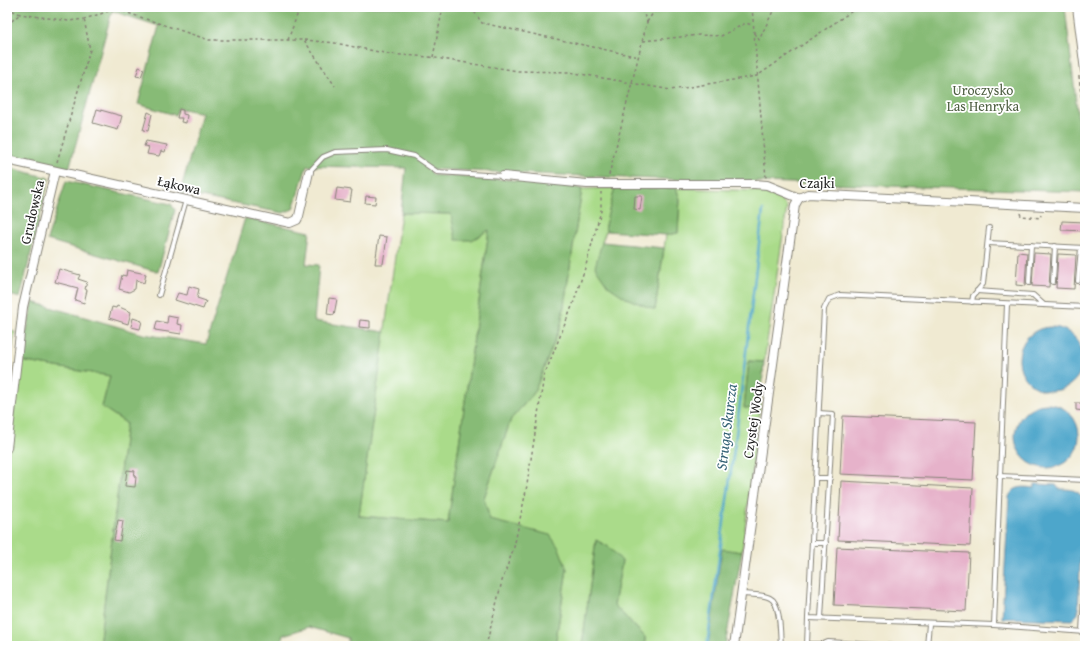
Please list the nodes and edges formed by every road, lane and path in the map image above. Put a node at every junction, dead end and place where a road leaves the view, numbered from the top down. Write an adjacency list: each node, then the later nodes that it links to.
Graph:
1 (300, 7): 18 (path)
2 (443, 7): 21 (path)
3 (471, 7): 22 (path)
4 (641, 7): 14 (path)
5 (657, 7): 14 (path)
6 (752, 7): 16 (path)
7 (775, 7): 17 (path)
8 (868, 7): 24 (path)
9 (1077, 7): 23 (street)
10 (7, 8): 12 (path)
11 (116, 8): 13 (path); 18 (path)
12 (20, 14): 13 (path); 15 (path)
13 (84, 19): 28 (path)
14 (647, 22): 20 (path)
15 (7, 26)
16 (754, 26): 17 (path); 20 (path)
17 (754, 32): 24 (path)
18 (288, 40): 19 (path)
19 (304, 40): 21 (path); 26 (path)
20 (643, 41): 22 (path)
21 (432, 57): 25 (path)
22 (638, 57): 25 (path)
23 (1085, 71)
24 (757, 76): 25 (path); 32 (path)
25 (632, 82): 31 (path)
26 (335, 86)
27 (7, 160): 28 (street, Łąkowa)
28 (55, 171): 34 (street, Łąkowa); 52 (street, Grudowska)
29 (309, 172): 30 (lane); 34 (street, Łąkowa)
30 (503, 176): 31 (street, Czajki)
31 (604, 184): 32 (street, Czajki); 70 (path)
32 (767, 185): 33 (street, Czajki)
33 (798, 198): 35 (street, Czajki); 62 (street, Czystej Wody)
34 (186, 200): 47 (lane)
35 (1085, 208)
36 (1041, 210): 37 (path)
37 (1019, 211)
38 (989, 228): 39 (lane)
39 (988, 243): 40 (lane); 46 (lane)
40 (1031, 245): 41 (lane); 45 (lane)
41 (1055, 246): 42 (lane); 44 (lane)
42 (1083, 248): 43 (lane)
43 (1078, 281)
44 (1053, 282)
45 (1029, 283)
46 (977, 291): 48 (lane); 50 (lane)
47 (159, 295)
48 (972, 302): 49 (lane); 53 (lane)
49 (1007, 304): 50 (lane); 55 (lane)
50 (1044, 305): 51 (lane)
51 (1085, 307)
52 (11, 372): 54 (street, Grudowska)
53 (819, 413): 56 (lane); 57 (lane)
54 (7, 448)
55 (999, 476): 58 (lane); 66 (lane)
56 (816, 478): 57 (lane); 59 (lane)
57 (830, 478): 60 (lane)
58 (1085, 480)
59 (812, 543): 60 (lane); 63 (lane)
60 (826, 543): 64 (lane)
61 (1085, 576): 67 (lane)
62 (742, 594): 71 (street, Czystej Wody); 72 (lane)
63 (808, 618): 64 (lane); 68 (lane)
64 (821, 618): 65 (lane)
65 (929, 624): 66 (lane); 74 (lane)
66 (994, 625): 67 (lane)
67 (1084, 632)
68 (807, 645): 69 (lane)
69 (823, 645): 73 (lane)
70 (486, 646)
71 (734, 646)
72 (781, 646)
73 (894, 646)
74 (927, 646)

